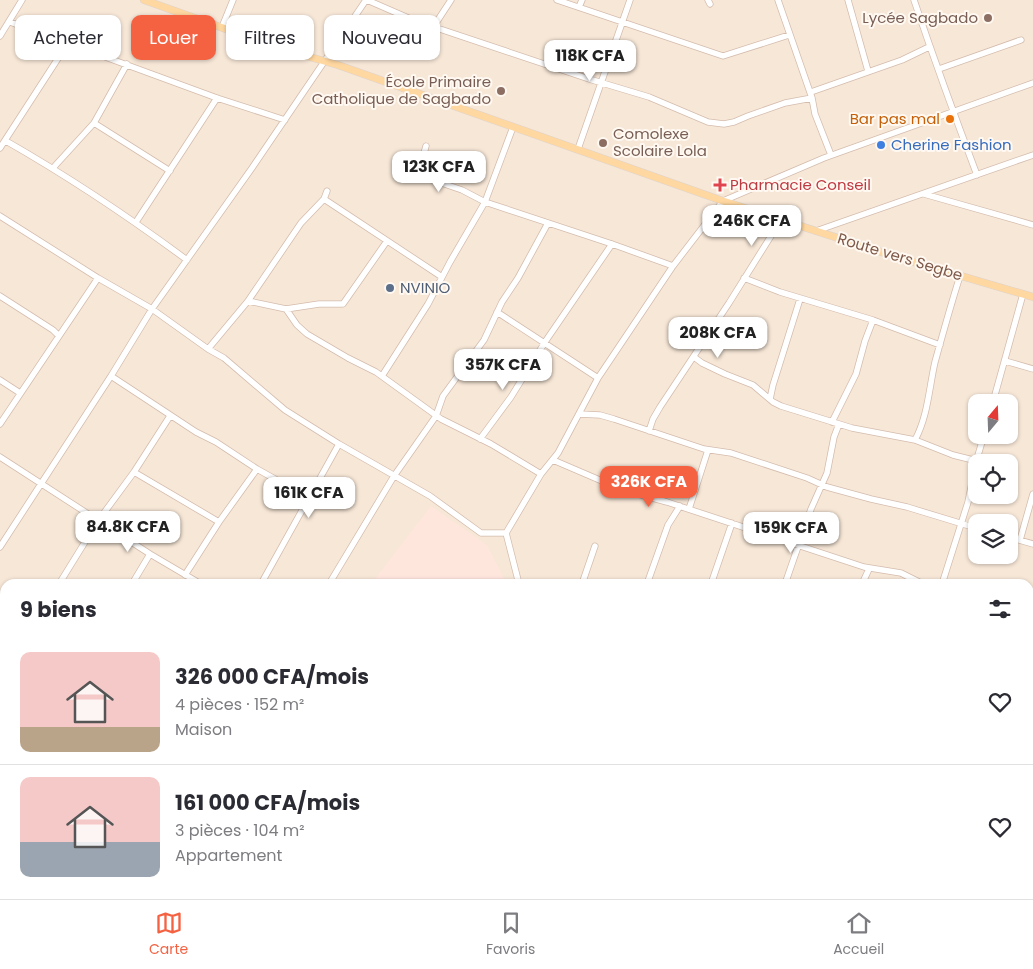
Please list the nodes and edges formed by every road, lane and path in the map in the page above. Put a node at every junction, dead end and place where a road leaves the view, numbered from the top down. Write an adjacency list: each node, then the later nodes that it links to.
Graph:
1 (22, 0): 16 (street)
2 (144, 0): 18 (main road, Route vers Segbe)
3 (232, 0): 18 (street)
4 (366, 0): 13 (street); 26 (street)
5 (451, 0): 14 (street)
6 (557, 0): 12 (street)
7 (582, 0): 12 (street)
8 (630, 0): 15 (street)
9 (778, 0): 20 (street)
10 (848, 0): 29 (street)
11 (914, 0): 23 (street)
12 (580, 7): 15 (street)
13 (402, 15)
14 (440, 17)
15 (622, 21): 20 (street); 30 (street)
16 (10, 22): 17 (street); 21 (street)
17 (15, 24)
18 (222, 27): 26 (main road, Route vers Segbe)
19 (440, 28): 30 (street)
20 (789, 35): 32 (street)
21 (0, 36)
22 (1021, 40): 28 (street)
23 (929, 47): 28 (street); 29 (street)
24 (55, 60): 38 (street)
25 (115, 60): 27 (street)
26 (326, 62): 35 (street); 37 (main road, Route vers Segbe)
27 (127, 64): 33 (street); 36 (street)
28 (940, 69): 34 (street)
29 (868, 72): 32 (street)
30 (601, 82): 32 (street); 41 (street)
31 (1033, 82): 34 (street)
32 (811, 95): 42 (street)
33 (217, 98): 35 (street); 45 (street)
34 (953, 111): 42 (street); 46 (street)
35 (285, 120): 60 (street)
36 (94, 123): 44 (street); 45 (street)
37 (513, 127): 41 (main road, Route vers Segbe); 51 (street)
38 (6, 141): 40 (street); 44 (street)
39 (426, 146): 51 (street)
40 (0, 148)
41 (578, 149): 50 (main road, Route vers Segbe)
42 (831, 155): 50 (street)
43 (1033, 155): 46 (street)
44 (53, 168): 54 (street)
45 (170, 171): 54 (street)
46 (977, 176): 48 (street)
47 (327, 192): 49 (street)
48 (924, 194): 56 (street); 57 (street)
49 (324, 199): 58 (street); 70 (street)
50 (723, 201): 53 (main road, Route vers Segbe); 61 (street)
51 (486, 202): 55 (street); 63 (street)
52 (0, 216): 64 (street)
53 (781, 220): 57 (main road, Route vers Segbe); 65 (street)
54 (136, 222): 60 (street)
55 (548, 223): 59 (street); 73 (street)
56 (1033, 225)
57 (815, 231): 62 (main road, Route vers Segbe)
58 (387, 240): 63 (street); 72 (street)
59 (612, 244): 61 (street); 76 (street)
60 (187, 260): 71 (street)
61 (673, 266): 84 (street)
62 (960, 276): 66 (main road, Route vers Segbe); 77 (street)
63 (442, 277): 83 (street)
64 (98, 278): 71 (street); 75 (street)
65 (744, 278): 68 (street); 79 (street)
66 (1023, 294): 69 (main road, Route vers Segbe); 80 (street)
67 (0, 296): 75 (street)
68 (800, 298): 74 (street); 88 (street)
69 (1033, 298)
70 (248, 301): 72 (street); 78 (street)
71 (152, 309): 78 (street); 82 (street)
72 (286, 309): 83 (street)
73 (497, 312): 76 (street); 91 (street)
74 (873, 320): 77 (street); 92 (street)
75 (58, 335): 86 (street)
76 (545, 342): 84 (street); 96 (street)
77 (940, 345): 97 (street)
78 (208, 349): 98 (street)
79 (694, 357): 88 (street); 95 (street)
80 (1005, 361): 81 (street); 87 (street)
81 (1033, 369)
82 (111, 376): 90 (street); 107 (street)
83 (382, 376): 91 (street)
84 (598, 378): 89 (street)
85 (0, 380): 86 (street)
86 (20, 393): 93 (street)
87 (995, 394)
88 (770, 399): 92 (street)
89 (579, 414): 95 (street); 101 (street)
90 (170, 416): 103 (street); 104 (street)
91 (436, 416): 96 (street); 106 (street)
92 (832, 422): 94 (street)
93 (0, 424)
94 (840, 424): 97 (street); 108 (street)
95 (649, 431): 99 (street)
96 (480, 438): 105 (street)
97 (915, 440): 102 (street)
98 (339, 444): 106 (street); 110 (street)
99 (708, 450): 108 (street); 113 (street)
100 (0, 457): 107 (street)
101 (553, 460): 105 (street); 112 (street)
102 (968, 460)
103 (257, 468): 110 (street); 115 (street)
104 (134, 472): 114 (street); 115 (street)
105 (541, 474): 119 (street)
106 (394, 476): 119 (street); 128 (street)
107 (40, 484): 114 (street); 124 (street)
108 (821, 485): 117 (street); 122 (street)
109 (1033, 494): 120 (street)
110 (309, 498): 132 (street)
111 (968, 502): 117 (street)
112 (680, 506): 113 (street); 135 (street)
113 (688, 509): 116 (street)
114 (98, 521): 125 (street); 129 (street)
115 (219, 522): 127 (street)
116 (732, 523): 122 (street); 136 (street)
117 (960, 524): 118 (street); 140 (street)
118 (968, 526)
119 (506, 533): 133 (street)
120 (1020, 540): 121 (street)
121 (1033, 544)
122 (799, 545): 126 (street); 137 (street)
123 (596, 546): 134 (street)
124 (0, 547)
125 (150, 554): 127 (street); 130 (street)
126 (869, 568): 138 (street); 139 (street)
127 (185, 575): 131 (street)
128 (333, 578)
129 (62, 579)
130 (135, 579)
131 (192, 579)
132 (264, 579)
133 (518, 579)
134 (584, 579)
135 (649, 579)
136 (713, 579)
137 (787, 579)
138 (864, 579)
139 (913, 579)
140 (944, 579)

